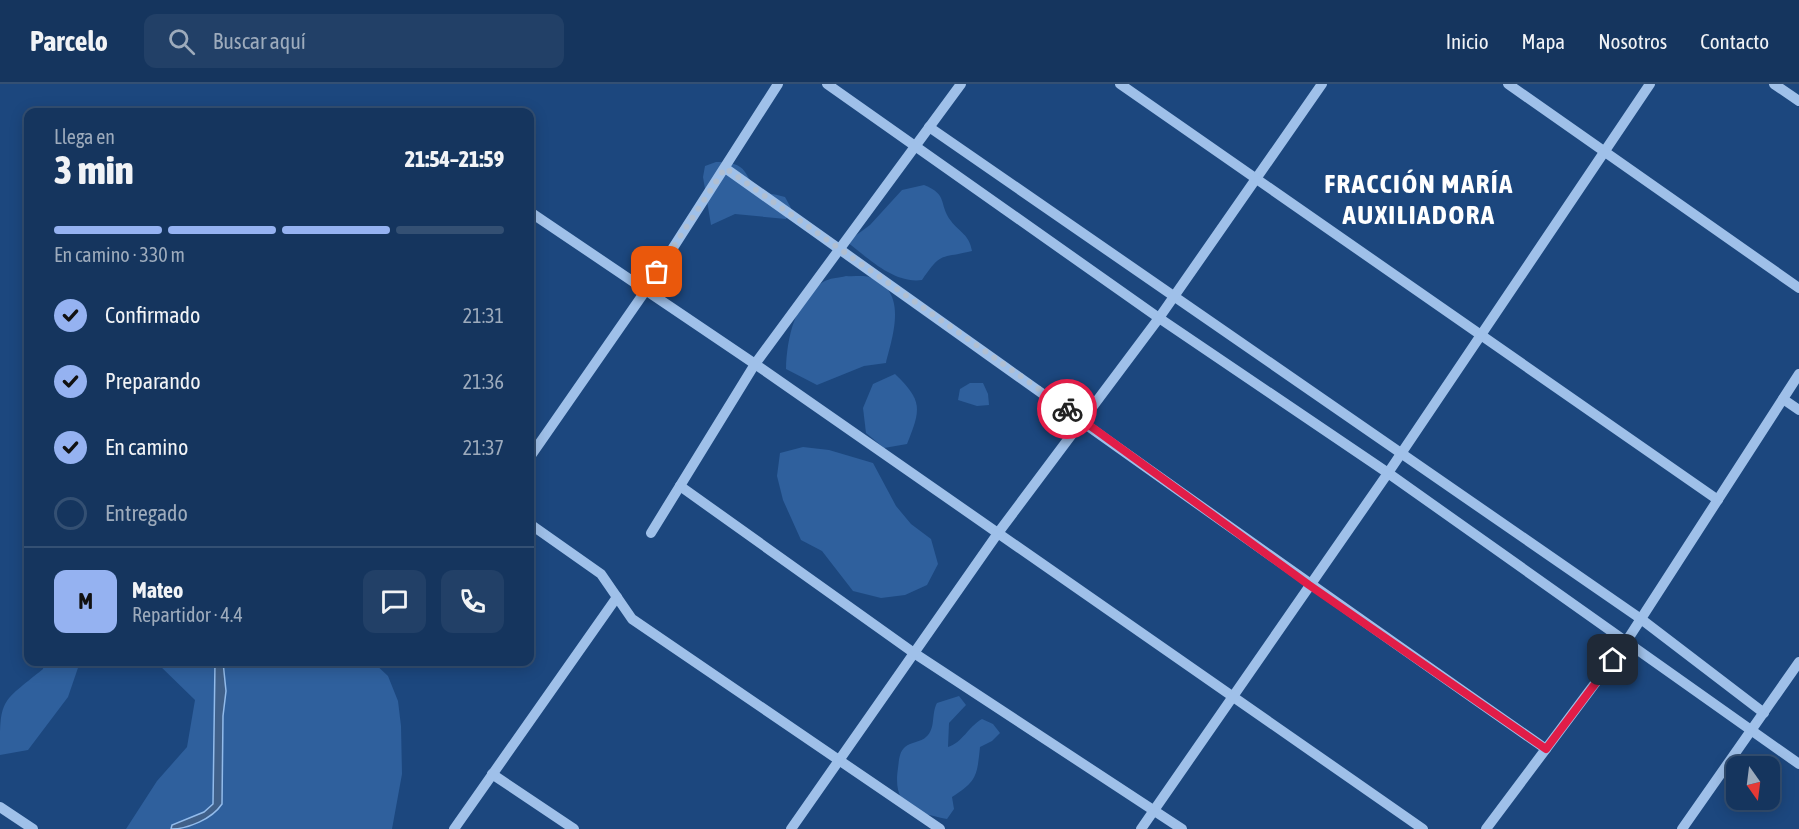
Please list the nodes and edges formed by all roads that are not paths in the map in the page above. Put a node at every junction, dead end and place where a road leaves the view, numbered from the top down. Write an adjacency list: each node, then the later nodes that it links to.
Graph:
1 (778, 84): 13 (street)
2 (827, 84): 11 (street)
3 (961, 84): 10 (street)
4 (1120, 84): 14 (street)
5 (1322, 84): 14 (street)
6 (1508, 84): 12 (street)
7 (1650, 84): 12 (street)
8 (1774, 84): 9 (street)
9 (1799, 102)
10 (929, 127): 11 (street); 19 (street)
11 (915, 146): 16 (street); 20 (street)
12 (1604, 150): 17 (street); 21 (street)
13 (725, 168): 16 (street); 18 (street)
14 (1257, 179): 19 (street); 21 (street)
15 (534, 215): 18 (street)
16 (839, 249): 22 (street); 26 (street)
17 (1799, 288)
18 (646, 290): 22 (street); 27 (street)
19 (1174, 296): 20 (street); 28 (street)
20 (1159, 318): 26 (street); 29 (street)
21 (1480, 334): 28 (street); 31 (street)
22 (755, 364): 30 (street); 34 (street)
23 (1799, 374): 24 (street)
24 (1783, 399): 25 (street); 31 (street)
25 (1799, 410)
26 (1083, 420): 34 (street); 35 (street)
27 (534, 452)
28 (1401, 453): 29 (street); 37 (street)
29 (1388, 473): 35 (street); 38 (street)
30 (680, 486): 33 (street); 39 (street)
31 (1718, 500): 37 (street)
32 (534, 527): 36 (street)
33 (651, 532)
34 (998, 533): 39 (street); 41 (street)
35 (1309, 585): 41 (street); 44 (street)
36 (617, 597): 45 (street); 47 (street)
37 (1641, 619): 38 (street); 42 (street)
38 (1626, 642): 43 (street); 44 (street)
39 (914, 653): 45 (street); 49 (street)
40 (1799, 662): 42 (street)
41 (1232, 696): 49 (street); 57 (street)
42 (1764, 713): 43 (street)
43 (1751, 732): 46 (street); 59 (street)
44 (1546, 749): 58 (street)
45 (839, 760): 53 (street); 54 (street)
46 (1799, 764)
47 (492, 774): 51 (street); 52 (street)
48 (0, 807): 50 (street)
49 (1154, 810): 55 (street); 56 (street)
50 (33, 829)
51 (454, 829)
52 (574, 829)
53 (791, 829)
54 (940, 829)
55 (1141, 829)
56 (1182, 829)
57 (1423, 829)
58 (1486, 829)
59 (1682, 829)

